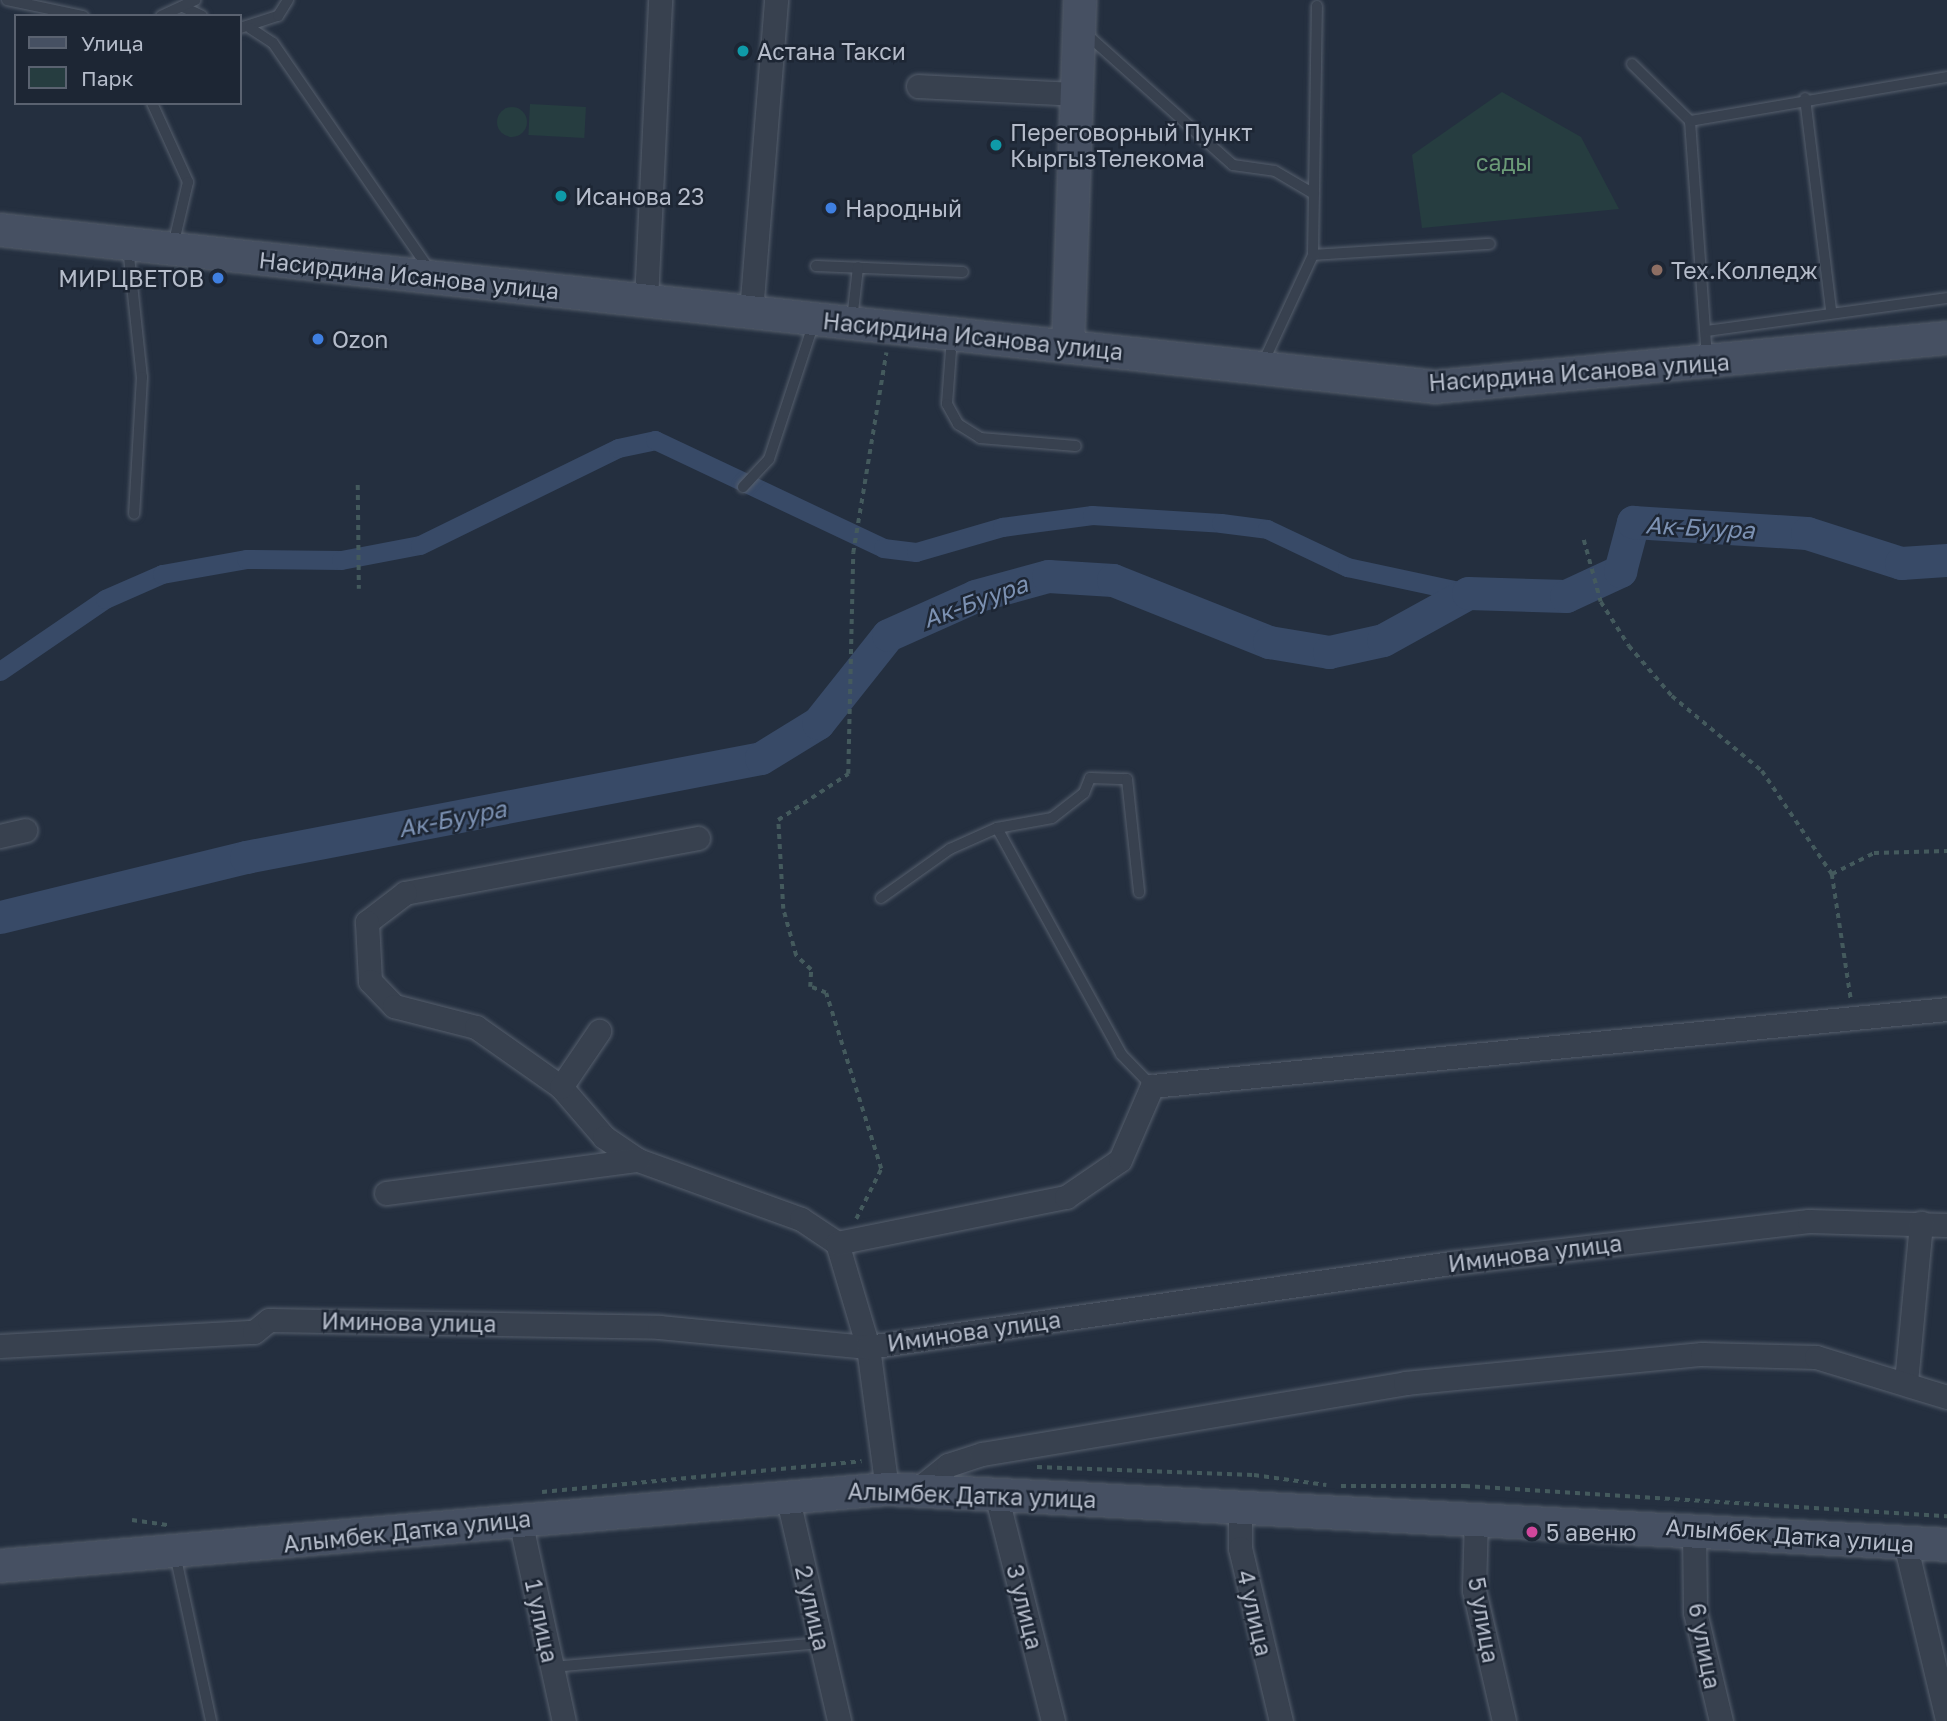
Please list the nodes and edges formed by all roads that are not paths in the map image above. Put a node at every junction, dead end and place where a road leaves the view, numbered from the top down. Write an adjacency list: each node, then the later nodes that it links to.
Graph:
1 (8, 0): 9 (lane)
2 (196, 0): 7 (lane)
3 (288, 0): 12 (lane)
4 (660, 0): 31 (street)
5 (776, 0): 33 (street)
6 (1317, 6): 20 (lane)
7 (183, 7): 10 (lane); 11 (lane)
8 (1079, 13): 16 (main road); 20 (lane)
9 (74, 14)
10 (166, 14)
11 (198, 14)
12 (245, 28): 29 (lane)
13 (1632, 64): 19 (lane)
14 (1947, 77): 17 (lane)
15 (918, 86): 16 (street)
16 (1077, 94): 39 (main road)
17 (1805, 98): 19 (lane); 32 (lane)
18 (153, 105): 24 (lane)
19 (1690, 121): 36 (lane)
20 (1314, 194): 25 (lane)
21 (0, 230): 22 (main road, Насирдина Исанова улица)
22 (128, 244): 24 (main road, Насирдина Исанова улица); 44 (lane)
23 (1490, 244): 25 (lane)
24 (172, 248): 29 (main road, Насирдина Исанова улица)
25 (1313, 255): 41 (lane)
26 (816, 266): 27 (lane)
27 (858, 267): 28 (lane); 35 (lane)
28 (963, 272)
29 (435, 277): 31 (main road, Насирдина Исанова улица)
30 (1947, 298): 32 (lane)
31 (646, 300): 33 (main road, Насирдина Исанова улица)
32 (1831, 311): 36 (lane)
33 (751, 312): 34 (main road, Насирдина Исанова улица)
34 (815, 319): 35 (main road, Насирдина Исанова улица); 43 (lane)
35 (852, 323): 37 (main road, Насирдина Исанова улица)
36 (1706, 331): 40 (lane)
37 (952, 334): 39 (main road, Насирдина Исанова улица); 42 (lane)
38 (1947, 338): 40 (main road, Насирдина Исанова улица)
39 (1068, 346): 41 (main road, Насирдина Исанова улица)
40 (1707, 363): 41 (main road, Насирдина Исанова улица)
41 (1261, 368)
42 (1076, 446)
43 (743, 487)
44 (134, 514)
45 (997, 828): 49 (lane); 50 (lane); 53 (lane)
46 (25, 830): 47 (street)
47 (0, 835)
48 (698, 838): 54 (street)
49 (1139, 892)
50 (881, 898)
51 (1947, 1009): 53 (street)
52 (599, 1031): 54 (street)
53 (1152, 1086): 59 (street)
54 (561, 1087): 55 (street)
55 (638, 1160): 56 (street); 59 (street)
56 (386, 1193)
57 (1921, 1223): 58 (street, Иминова улица); 61 (street, Иминова улица); 62 (street)
58 (1947, 1225)
59 (838, 1243): 61 (street)
60 (0, 1346): 61 (street, Иминова улица)
61 (868, 1347): 64 (street)
62 (1906, 1382): 63 (street); 65 (street)
63 (1947, 1397)
64 (887, 1489): 65 (main road, Алымбек Датка улица); 67 (main road, Алымбек Датка улица)
65 (918, 1489): 66 (main road, Алымбек Датка улица)
66 (996, 1493): 68 (main road, Алымбек Датка улица); 82 (street, 3 улица)
67 (787, 1494): 70 (main road, Алымбек Датка улица); 76 (street, 2 улица)
68 (1240, 1505): 69 (main road, Алымбек Датка улица); 83 (street, 4 улица)
69 (1476, 1517): 71 (main road, Алымбек Датка улица); 84 (street, 5 улица)
70 (520, 1520): 74 (main road, Алымбек Датка улица); 77 (street, 1 улица)
71 (1694, 1529): 72 (main road, Алымбек Датка улица); 85 (street, 6 улица)
72 (1905, 1543): 73 (main road, Алымбек Датка улица); 78 (street)
73 (1947, 1545)
74 (175, 1554): 75 (main road, Алымбек Датка улица); 79 (lane)
75 (0, 1566)
76 (821, 1643): 77 (lane); 81 (street, 2 улица)
77 (552, 1667): 80 (street, 1 улица)
78 (1947, 1719)
79 (211, 1721)
80 (564, 1721)
81 (839, 1721)
82 (1053, 1721)
83 (1281, 1721)
84 (1504, 1721)
85 (1721, 1721)

